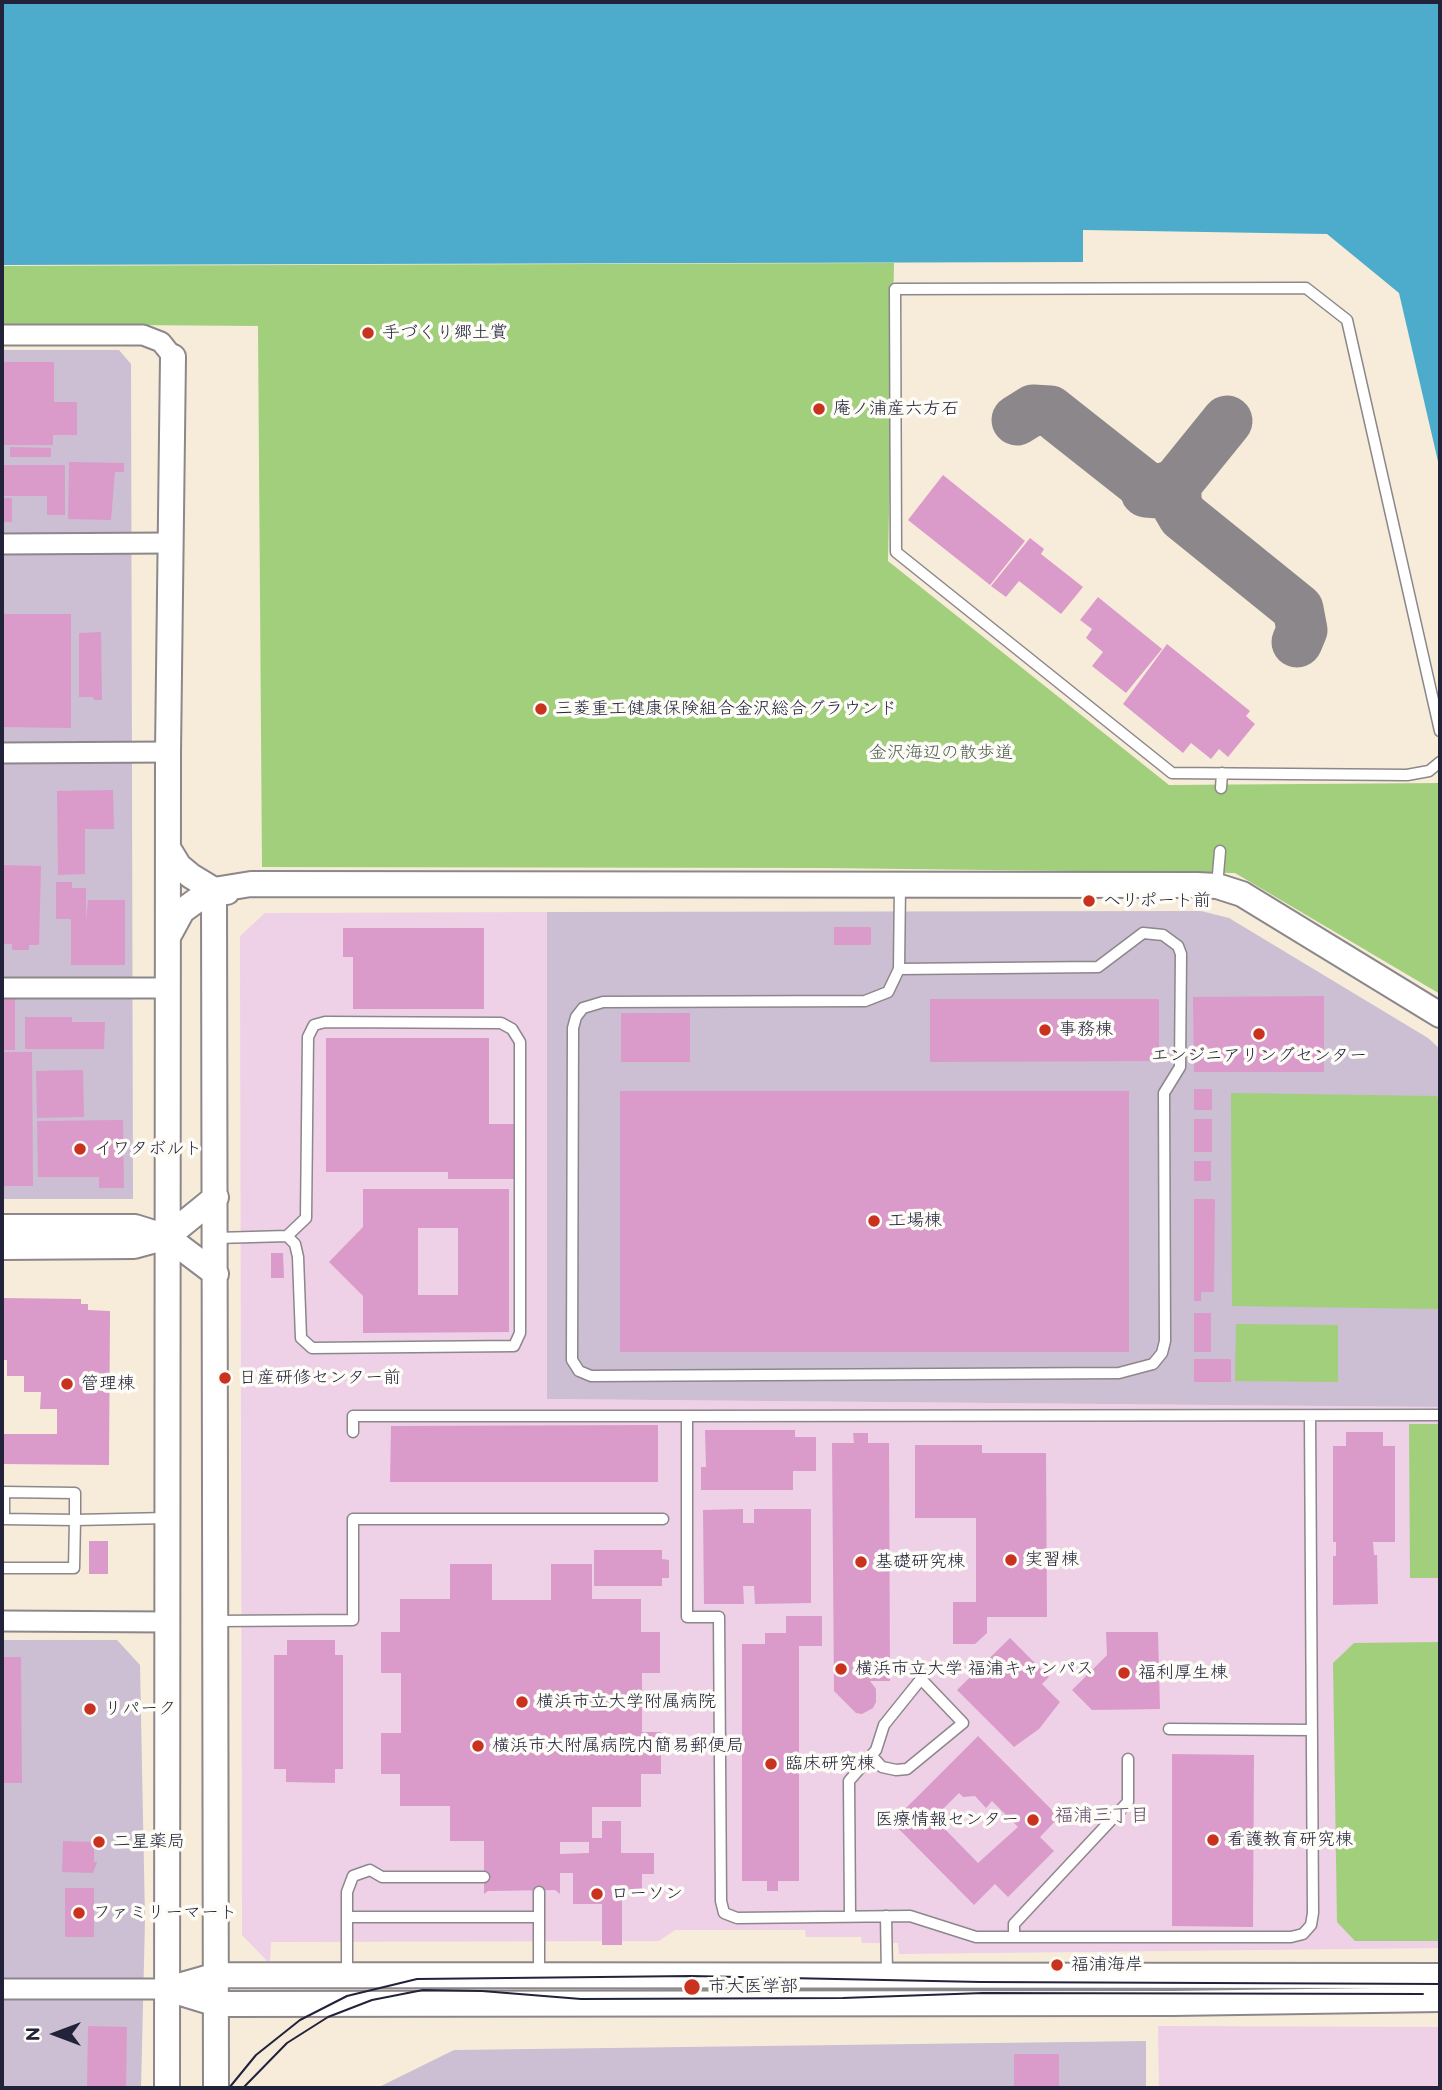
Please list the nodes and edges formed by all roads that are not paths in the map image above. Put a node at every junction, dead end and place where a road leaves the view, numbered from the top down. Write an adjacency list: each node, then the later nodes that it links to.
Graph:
1 (2, 335): 2 (street)
2 (173, 357): 3 (street)
3 (169, 543): 4 (street); 6 (street)
4 (2, 544)
5 (1440, 731): 9 (lane)
6 (168, 752): 7 (street); 11 (street)
7 (2, 753)
8 (1440, 762): 9 (lane)
9 (1222, 774): 10 (lane)
10 (1221, 789)
11 (168, 848): 14 (street); 16 (street)
12 (1220, 851): 15 (lane)
13 (900, 889): 14 (street); 15 (street); 17 (lane)
14 (214, 890): 16 (street); 22 (street)
15 (1216, 891): 20 (street); 21 (street)
16 (169, 935): 19 (street)
17 (898, 969): 17 (lane)
18 (2, 988): 19 (street)
19 (169, 988): 25 (street)
20 (1440, 1014)
21 (1440, 1029)
22 (216, 1197): 25 (street); 26 (street)
23 (2, 1227): 25 (street)
24 (287, 1236): 24 (lane); 26 (lane)
25 (167, 1237): 27 (street); 28 (street); 33 (street)
26 (216, 1238): 28 (street)
27 (2, 1247)
28 (216, 1273): 37 (street)
29 (1440, 1415): 31 (lane)
30 (687, 1416): 31 (lane); 32 (lane); 46 (lane)
31 (1310, 1416): 41 (lane)
32 (353, 1432)
33 (168, 1518): 35 (lane); 39 (street)
34 (663, 1519): 37 (lane)
35 (75, 1520): 35 (lane); 36 (lane)
36 (2, 1568)
37 (217, 1620): 51 (street)
38 (2, 1621): 39 (street)
39 (168, 1622): 57 (street)
40 (1169, 1729): 41 (lane)
41 (1312, 1730): 50 (lane)
42 (872, 1756): 42 (lane); 46 (lane)
43 (1128, 1759): 50 (lane)
44 (484, 1877): 48 (lane)
45 (539, 1892): 49 (lane)
46 (850, 1916): 47 (lane)
47 (886, 1916): 50 (lane); 54 (lane)
48 (347, 1917): 49 (lane); 52 (lane)
49 (539, 1917): 53 (lane)
50 (1014, 1937)
51 (217, 1975): 52 (street); 57 (street); 59 (street)
52 (347, 1975): 53 (street)
53 (539, 1975): 54 (street)
54 (887, 1975): 55 (street)
55 (1440, 1976)
56 (2, 1989): 57 (street)
57 (168, 1989): 59 (street); 60 (street)
58 (1440, 1999): 59 (street)
59 (217, 2004): 61 (street)
60 (167, 2088)
61 (216, 2088)

